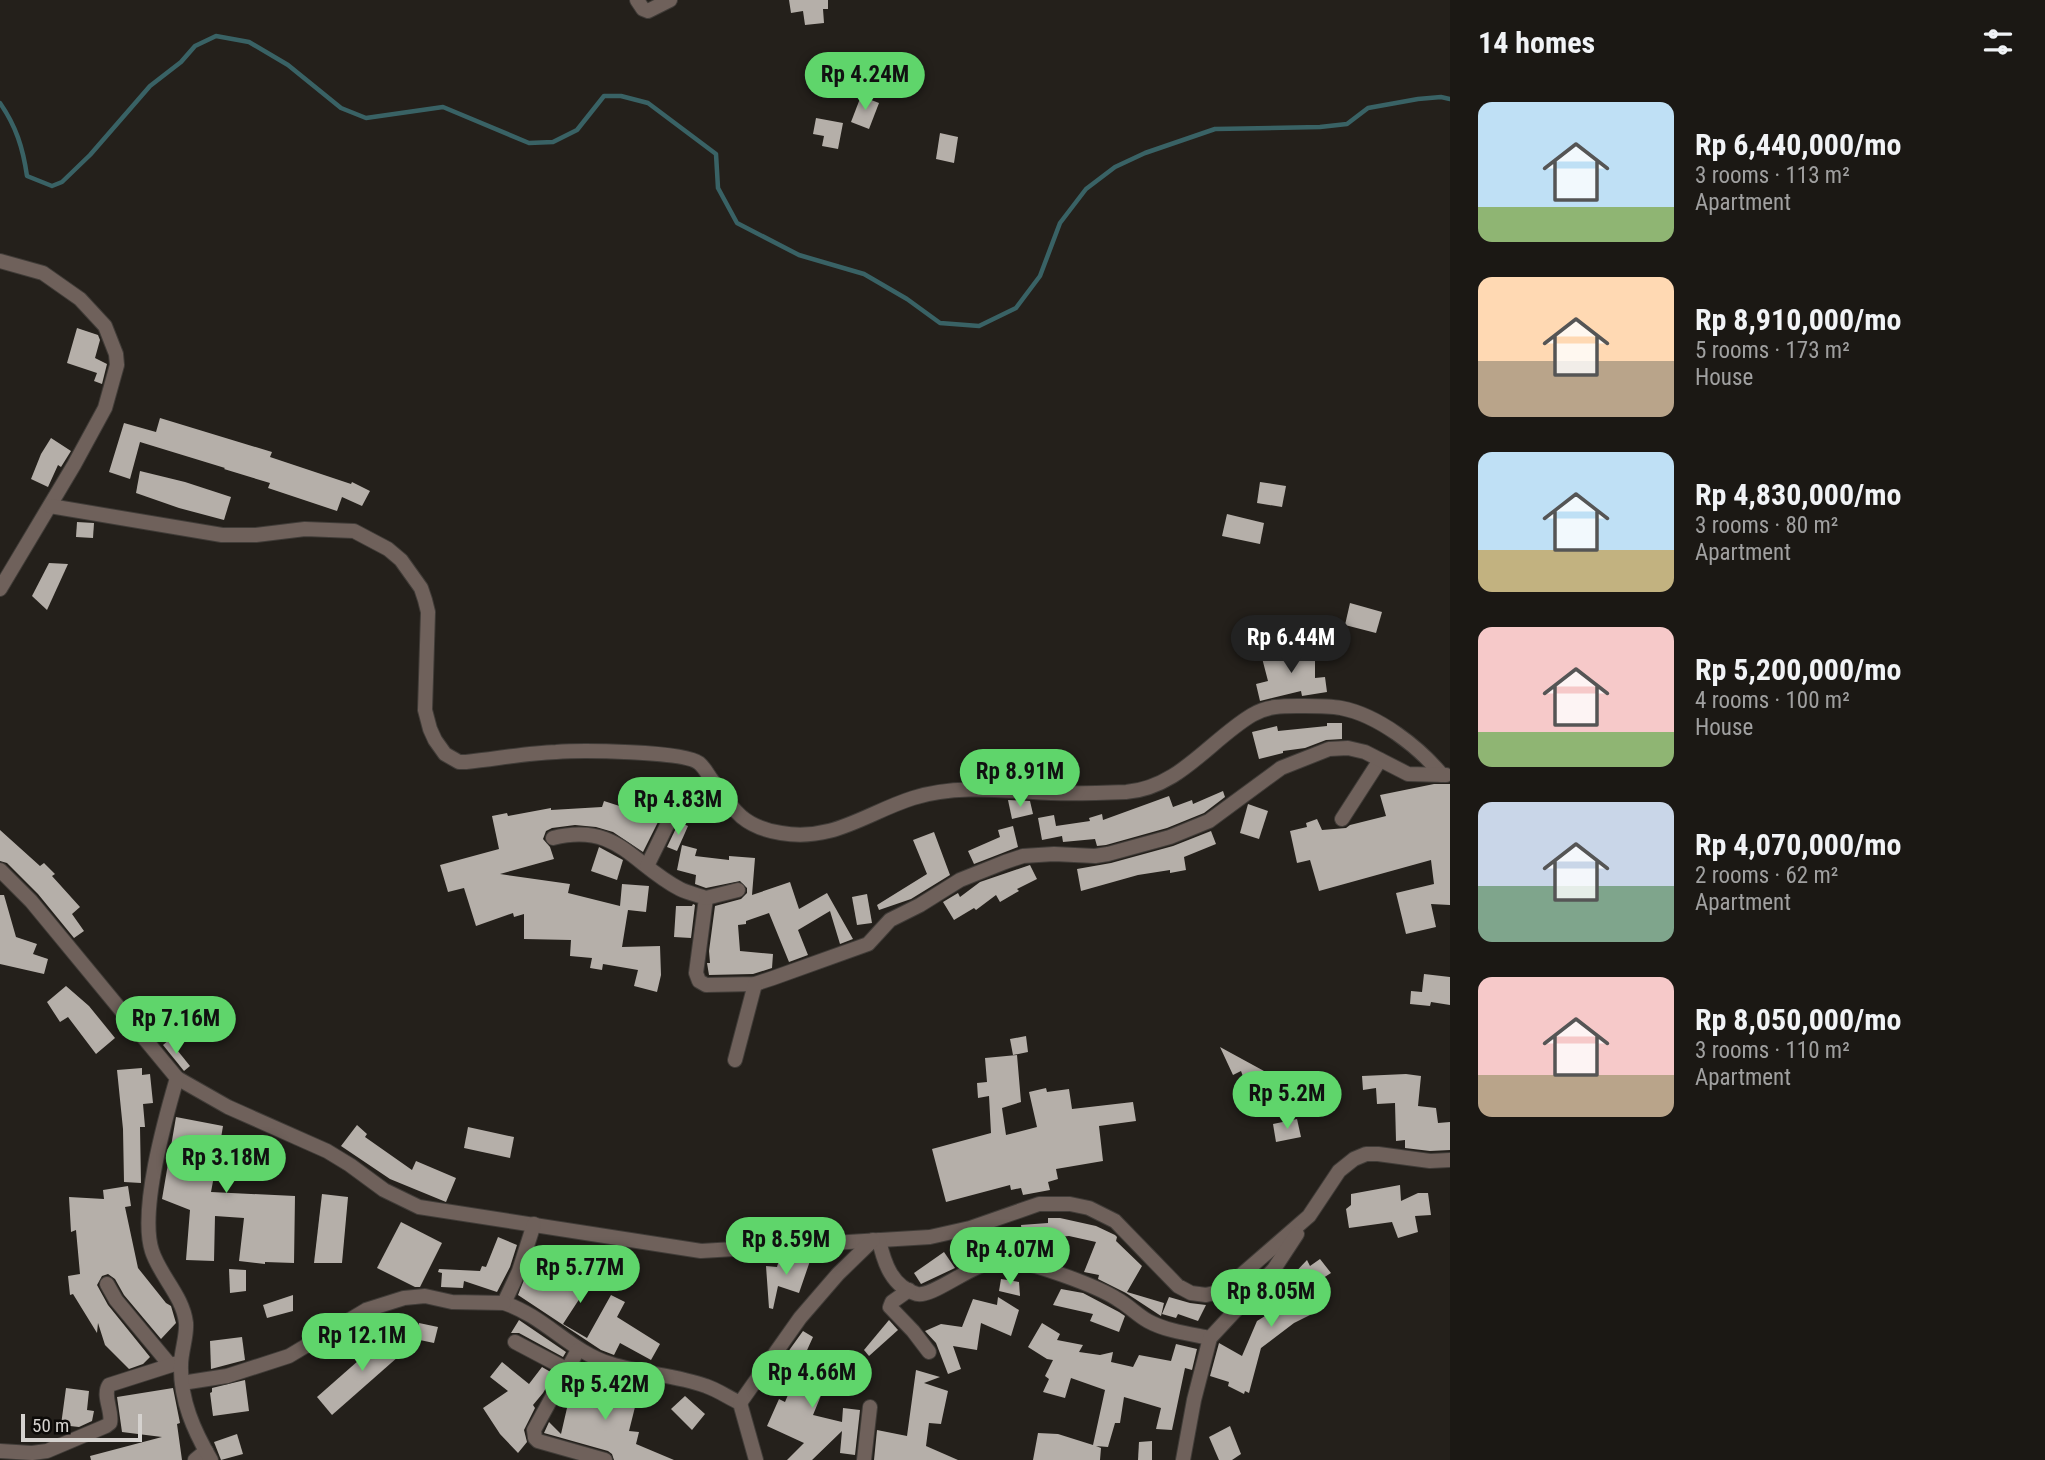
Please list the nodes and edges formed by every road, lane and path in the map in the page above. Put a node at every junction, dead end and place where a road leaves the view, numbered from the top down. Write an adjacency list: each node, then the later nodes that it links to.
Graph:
1 (637, 0): 2 (street)
2 (670, 0)
3 (2, 264): 4 (street)
4 (50, 506): 5 (street); 8 (street)
5 (0, 589)
6 (1380, 760): 7 (street); 9 (street); 15 (street)
7 (1446, 775): 8 (street)
8 (726, 800): 11 (street)
9 (1342, 819)
10 (554, 838): 11 (street)
11 (647, 866): 14 (street)
12 (0, 870): 17 (street)
13 (738, 890): 14 (street)
14 (706, 898): 15 (street)
15 (755, 984): 16 (street)
16 (735, 1060)
17 (177, 1078): 20 (street); 29 (street)
18 (1450, 1160): 19 (street)
19 (1309, 1216): 21 (street); 25 (street)
20 (534, 1224): 21 (street); 24 (street)
21 (876, 1240): 23 (street); 33 (street)
22 (107, 1284): 29 (street)
23 (909, 1290): 25 (street); 28 (street)
24 (504, 1303): 27 (street); 31 (street)
25 (1210, 1338): 41 (street)
26 (515, 1342): 30 (street)
27 (578, 1350): 30 (street); 33 (street)
28 (929, 1352)
29 (175, 1363): 31 (street); 35 (street)
30 (568, 1370): 32 (street); 37 (street)
31 (182, 1383): 36 (street)
32 (624, 1388)
33 (740, 1403): 39 (street)
34 (870, 1407): 40 (street)
35 (0, 1451)
36 (204, 1457)
37 (587, 1458): 38 (street)
38 (604, 1460)
39 (756, 1460)
40 (863, 1460)
41 (1183, 1460)

